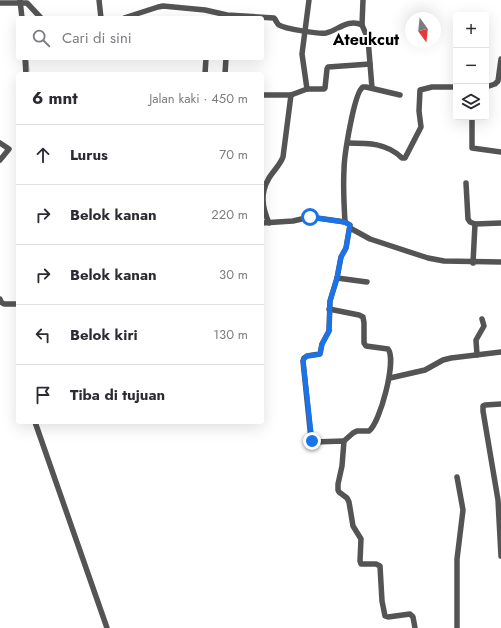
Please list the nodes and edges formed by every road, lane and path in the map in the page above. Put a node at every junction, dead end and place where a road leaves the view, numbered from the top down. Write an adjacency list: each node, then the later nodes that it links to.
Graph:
1 (98, 0): 9 (street)
2 (309, 0): 15 (street)
3 (363, 0): 14 (street)
4 (24, 2): 5 (street); 7 (street); 8 (street)
5 (0, 3)
6 (208, 11): 10 (street); 11 (street); 12 (street)
7 (22, 16)
8 (39, 16)
9 (101, 16)
10 (130, 16)
11 (209, 16)
12 (224, 16)
13 (264, 18): 15 (street)
14 (362, 25): 15 (street); 20 (street)
15 (304, 32): 27 (street)
16 (501, 59): 25 (street)
17 (25, 60): 21 (street)
18 (206, 60): 22 (street)
19 (226, 60): 23 (street)
20 (370, 64): 26 (street); 27 (street)
21 (26, 72)
22 (206, 72)
23 (225, 72)
24 (453, 86): 33 (street)
25 (489, 86)
26 (372, 88): 30 (street); 33 (street)
27 (307, 89): 29 (street)
28 (264, 95): 29 (street)
29 (291, 95): 37 (street)
30 (400, 96)
31 (472, 120): 34 (street)
32 (0, 143): 35 (street)
33 (348, 143): 39 (street)
34 (501, 152)
35 (2, 161)
36 (466, 183): 43 (street)
37 (264, 193)
38 (264, 209): 41 (street)
39 (344, 222): 41 (street); 44 (street)
40 (264, 223): 41 (street)
41 (269, 223)
42 (501, 223): 43 (street)
43 (475, 224): 46 (street)
44 (350, 228): 46 (street); 47 (street)
45 (501, 262): 46 (street)
46 (473, 263)
47 (337, 278): 48 (street); 51 (street)
48 (367, 282)
49 (0, 299): 50 (street)
50 (16, 304)
51 (329, 310): 55 (street); 58 (street)
52 (482, 319): 54 (street)
53 (501, 352): 54 (street)
54 (477, 355): 55 (street)
55 (390, 378): 58 (street)
56 (501, 404): 60 (street)
57 (36, 424): 62 (street)
58 (344, 441): 63 (street)
59 (457, 477): 64 (street)
60 (498, 487): 61 (street)
61 (501, 556)
62 (107, 628)
63 (415, 628)
64 (457, 628)

